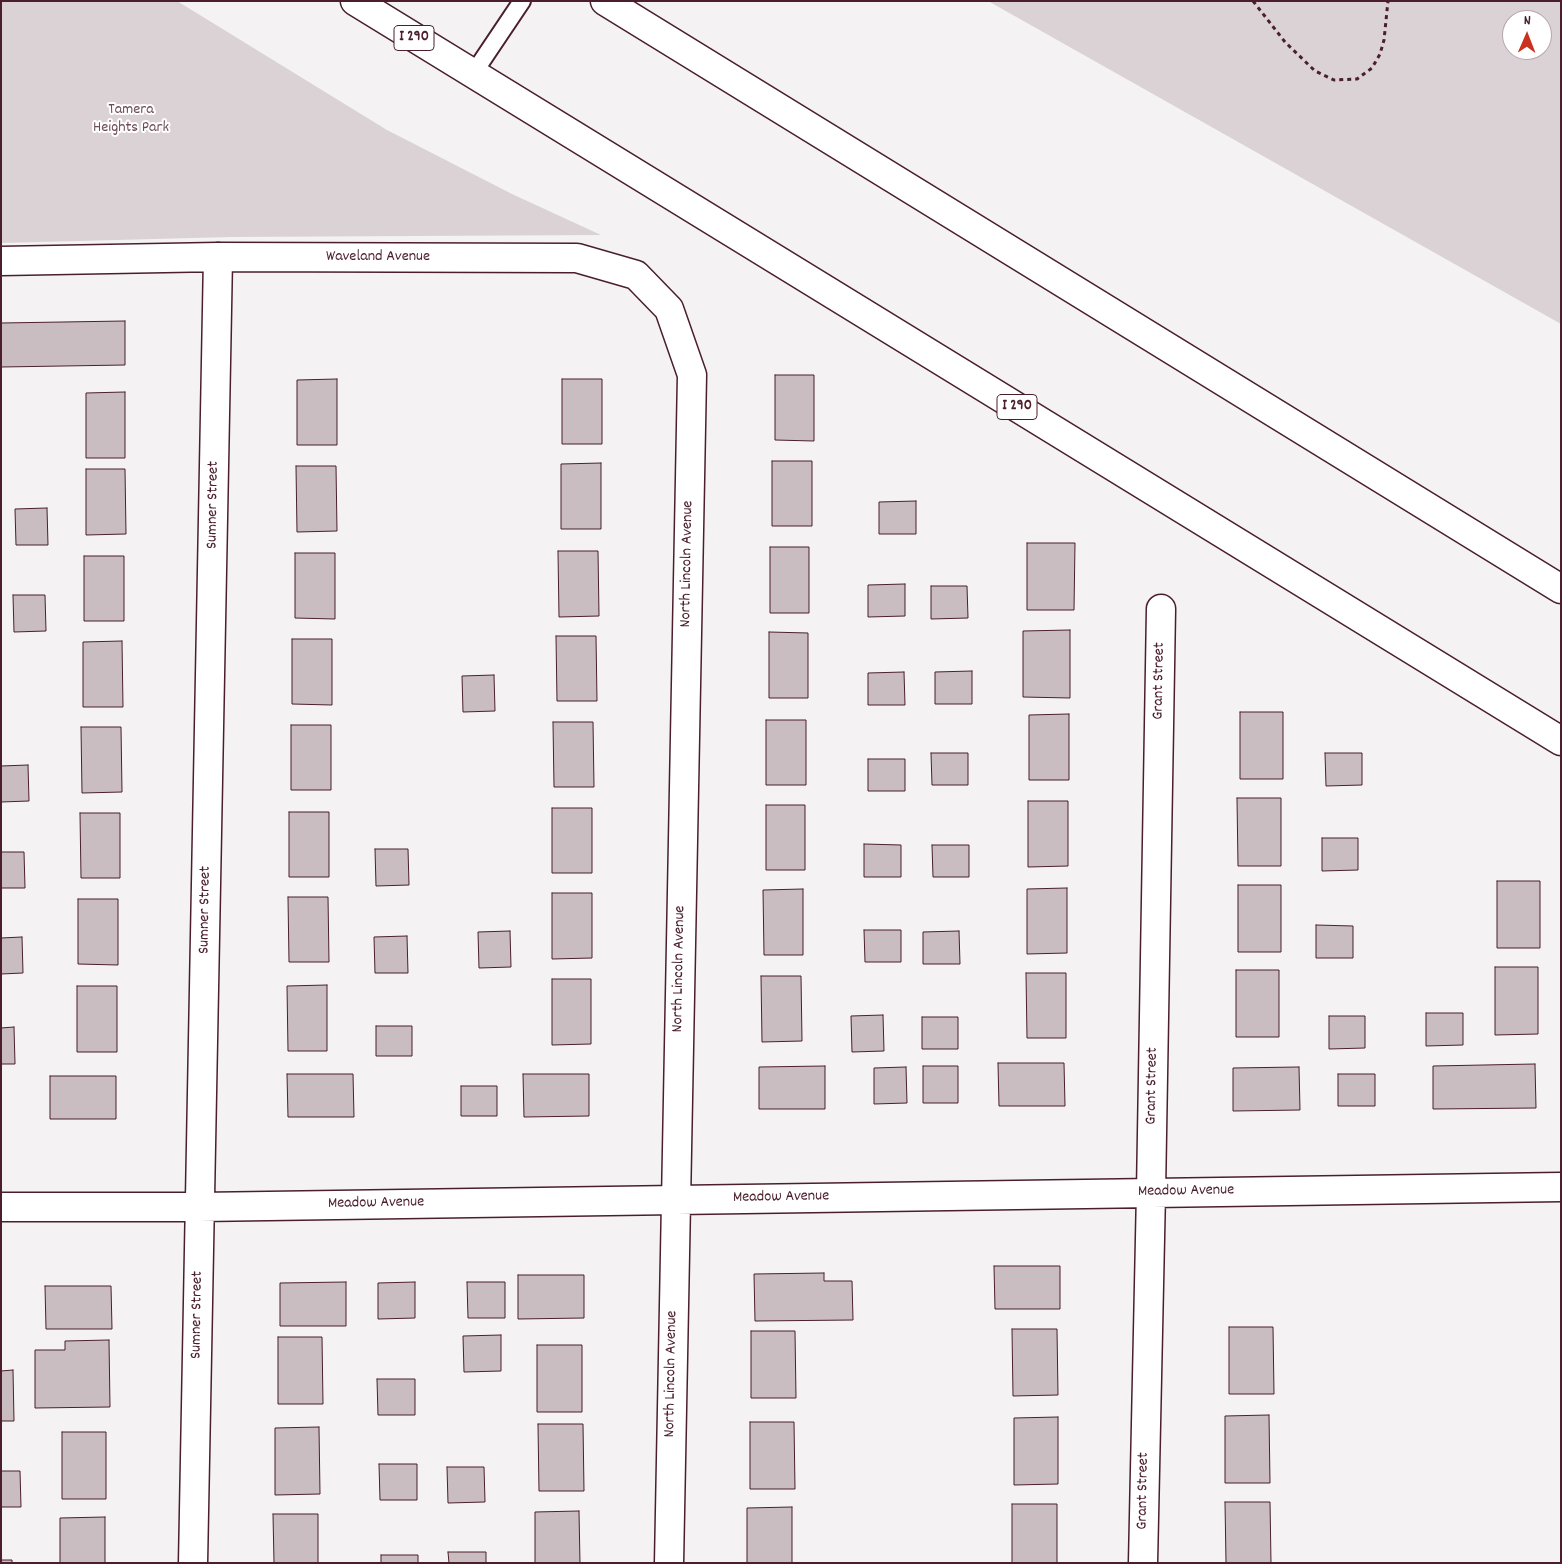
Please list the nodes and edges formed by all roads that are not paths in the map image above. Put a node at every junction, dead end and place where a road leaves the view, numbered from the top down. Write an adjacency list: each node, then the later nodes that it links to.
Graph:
1 (355, 1): 4 (main road, I 290)
2 (522, 1): 4 (lane)
3 (605, 1): 8 (main road)
4 (473, 74): 10 (main road, I 290)
5 (218, 257): 6 (main road, Waveland Avenue); 7 (main road, Waveland Avenue); 15 (main road, Sumner Street)
6 (1, 261)
7 (692, 375): 13 (main road, North Lincoln Avenue)
8 (1561, 589)
9 (1161, 609): 12 (main road, Grant Street)
10 (1561, 741)
11 (1561, 1187): 12 (main road, Meadow Avenue)
12 (1151, 1192): 13 (main road, Meadow Avenue); 18 (main road, Grant Street)
13 (676, 1200): 15 (main road, Meadow Avenue); 17 (main road, North Lincoln Avenue)
14 (1, 1207): 15 (main road, Meadow Avenue)
15 (200, 1207): 16 (main road, Sumner Street)
16 (193, 1563)
17 (668, 1563)
18 (1143, 1563)

